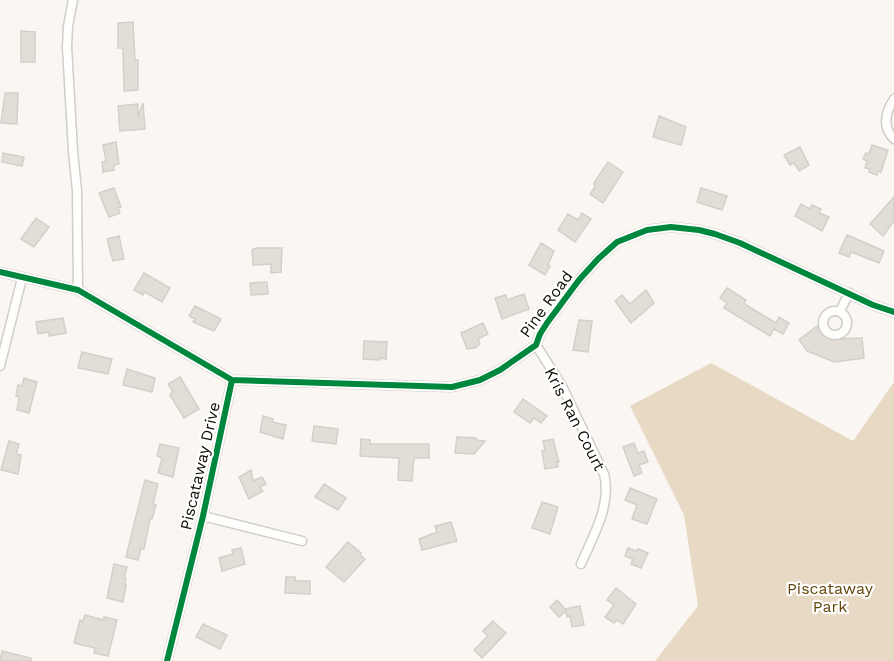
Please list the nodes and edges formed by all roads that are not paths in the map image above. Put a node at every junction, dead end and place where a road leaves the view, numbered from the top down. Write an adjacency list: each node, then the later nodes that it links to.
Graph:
1 (73, 0): 6 (street)
2 (894, 99): 3 (street)
3 (894, 139)
4 (0, 272): 5 (street)
5 (22, 278): 6 (street); 11 (street)
6 (78, 290): 12 (street)
7 (849, 294): 8 (street); 9 (street, Pine Road); 10 (street, Pine Road)
8 (840, 311)
9 (894, 312)
10 (536, 345): 12 (street, Pine Road); 15 (street, Kris Ran Court)
11 (0, 366)
12 (232, 380): 13 (street, Piscataway Drive)
13 (203, 516): 14 (street); 16 (street, Piscataway Drive)
14 (302, 541)
15 (581, 564)
16 (166, 661)

